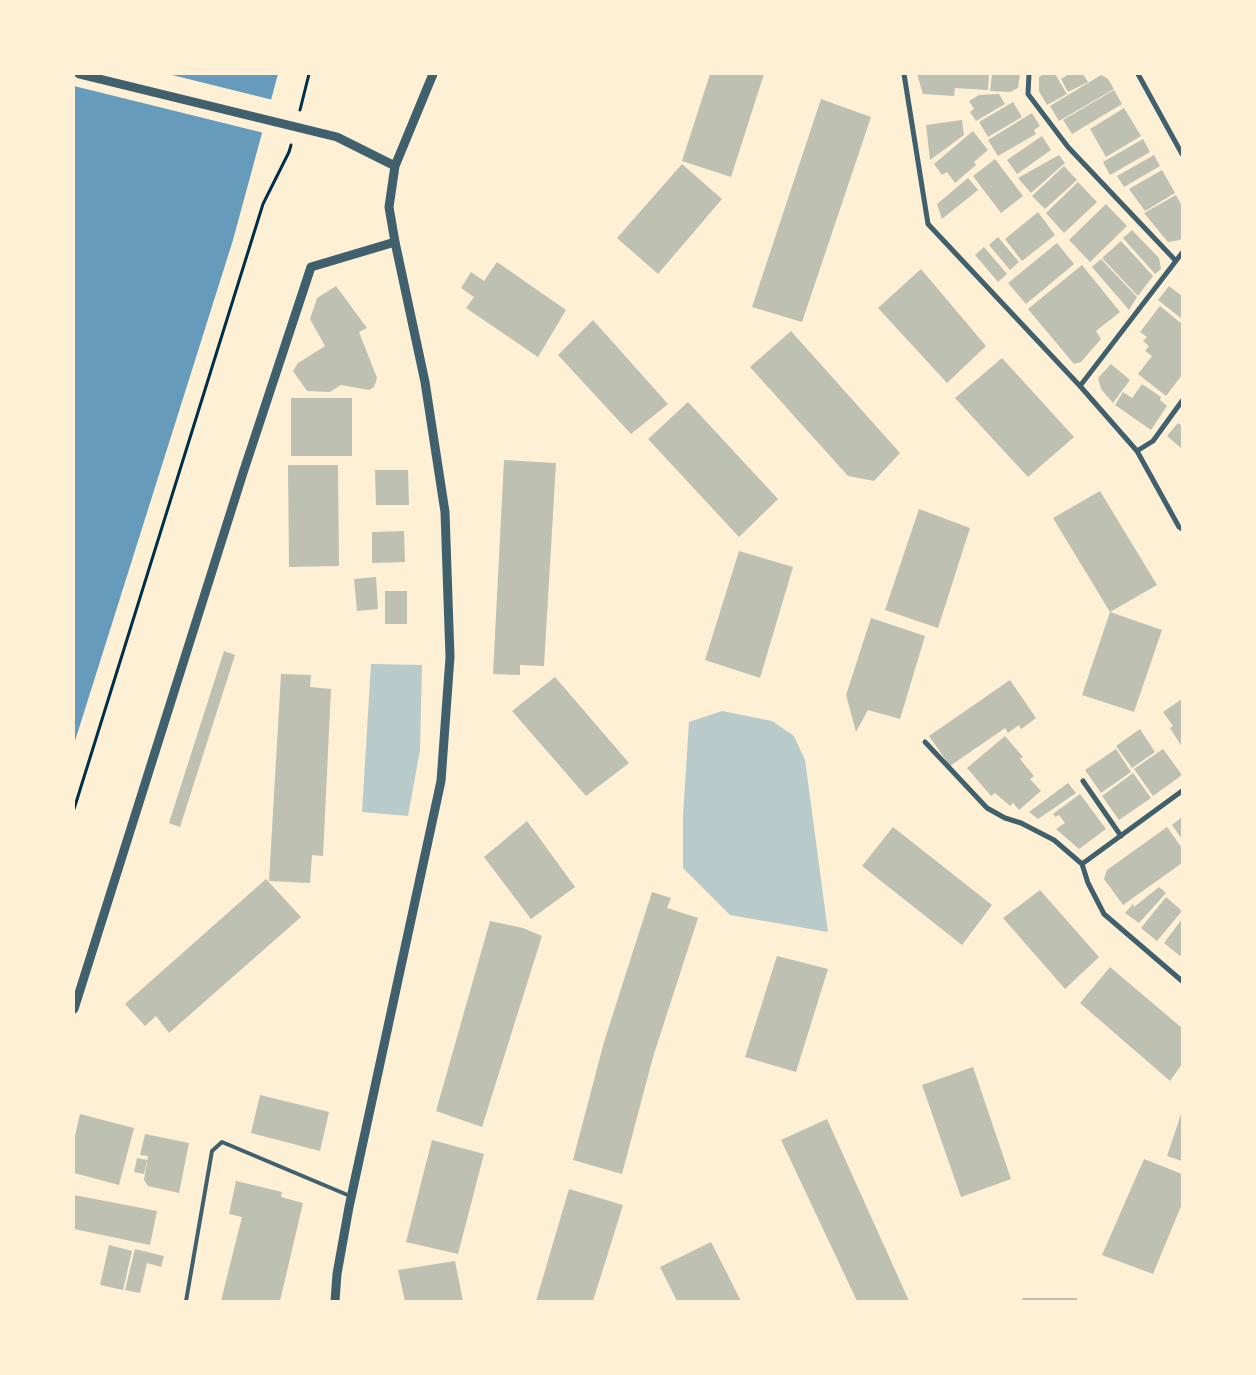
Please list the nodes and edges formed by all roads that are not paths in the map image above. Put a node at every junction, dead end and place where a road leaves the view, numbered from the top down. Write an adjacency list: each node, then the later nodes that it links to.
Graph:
1 (79, 74): 7 (street)
2 (433, 74): 7 (street)
3 (904, 74): 11 (street)
4 (1029, 74): 10 (street)
5 (1138, 74): 6 (street)
6 (1182, 154)
7 (395, 166): 8 (street)
8 (395, 242): 21 (street); 22 (street)
9 (1182, 253): 10 (street)
10 (1176, 261): 11 (street)
11 (1080, 386): 13 (street)
12 (1182, 401): 13 (street)
13 (1138, 451): 14 (street)
14 (1182, 529)
15 (925, 742): 19 (street)
16 (1083, 781): 18 (street)
17 (1182, 791): 18 (street)
18 (1121, 836): 19 (street)
19 (1082, 864): 20 (street)
20 (1181, 978)
21 (74, 1009)
22 (352, 1196): 23 (lane); 24 (street)
23 (186, 1301)
24 (335, 1301)

